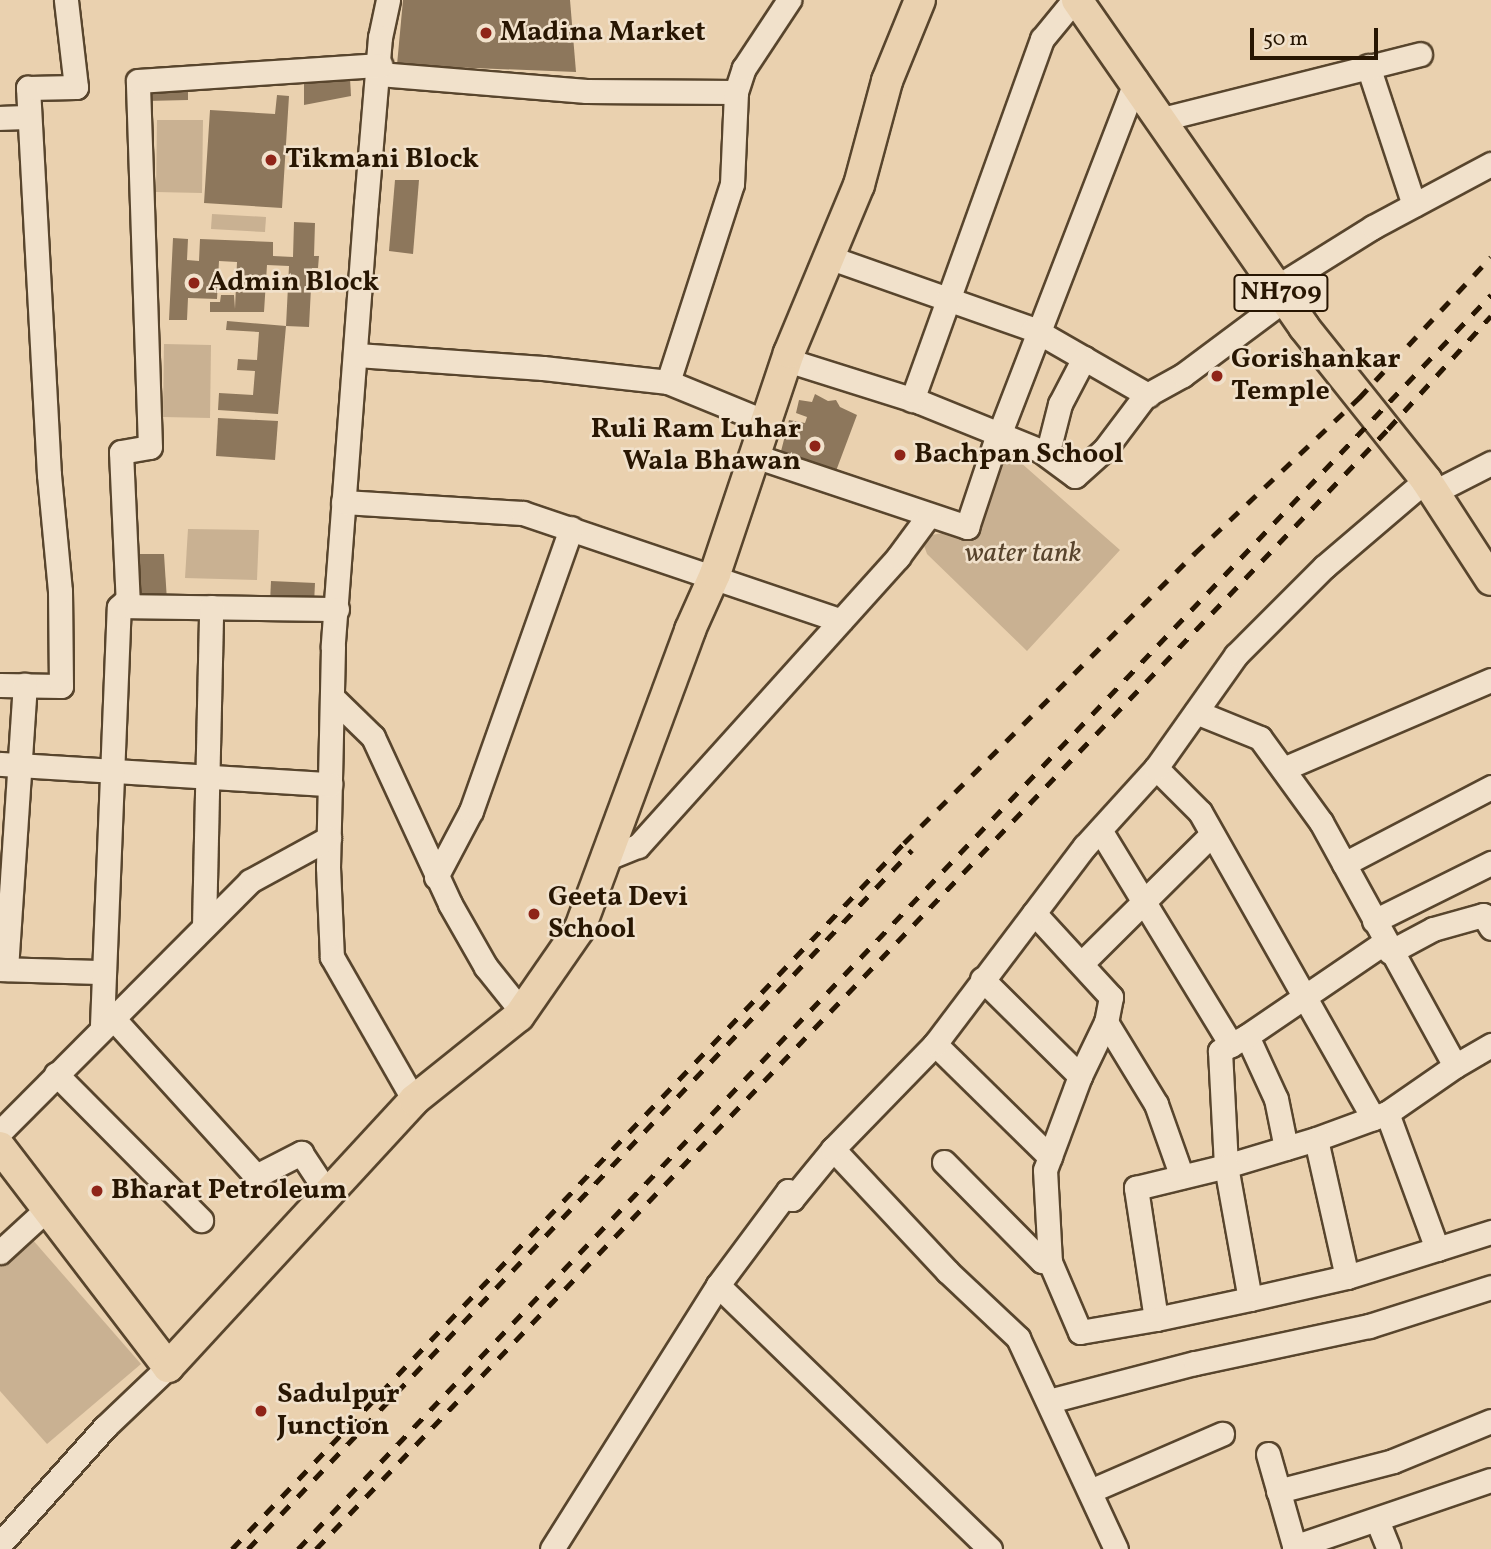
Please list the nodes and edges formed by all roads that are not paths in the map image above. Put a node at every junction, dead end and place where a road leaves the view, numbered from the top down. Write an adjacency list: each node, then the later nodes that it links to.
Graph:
1 (66, 0): 11 (street)
2 (388, 0): 8 (street)
3 (789, 0): 10 (street)
4 (920, 0): 16 (main road)
5 (1076, 0): 9 (main road, NH709); 18 (street)
6 (1420, 54): 7 (street)
7 (1368, 66): 13 (street); 15 (street)
8 (380, 69): 10 (street); 20 (street); 37 (street)
9 (1136, 80): 13 (main road, NH709); 19 (street)
10 (736, 92): 23 (street)
11 (29, 117): 12 (street); 43 (street)
12 (0, 118)
13 (1162, 119): 17 (main road, NH709)
14 (1491, 164): 15 (street)
15 (1414, 205): 17 (street)
16 (831, 258): 18 (street); 22 (main road)
17 (1281, 293): 24 (street); 31 (main road, NH709)
18 (948, 299): 19 (street); 25 (street)
19 (1036, 331): 21 (street); 27 (street)
20 (357, 355): 23 (street); 32 (street)
21 (1084, 358): 24 (street); 28 (street)
22 (787, 360): 25 (street); 26 (main road)
23 (668, 382): 26 (street)
24 (1148, 395): 28 (street)
25 (912, 400): 27 (street)
26 (766, 422): 29 (main road)
27 (998, 434): 28 (street); 33 (street)
28 (1047, 455)
29 (755, 456): 33 (street); 35 (main road)
30 (1491, 463): 31 (street)
31 (1430, 486): 36 (main road, NH709); 45 (street)
32 (343, 502): 34 (street); 39 (street)
33 (929, 515): 40 (street)
34 (571, 528): 35 (street); 59 (street)
35 (715, 574): 40 (street); 56 (main road)
36 (1491, 580)
37 (128, 599): 38 (street); 49 (street)
38 (211, 607): 39 (street); 50 (street)
39 (337, 609): 44 (street)
40 (840, 620): 56 (street)
41 (1491, 680): 48 (street)
42 (0, 685): 43 (street)
43 (26, 685): 46 (street)
44 (332, 696): 51 (street); 59 (street)
45 (1196, 712): 47 (street); 48 (street)
46 (10, 764): 49 (street); 67 (street)
47 (1156, 768): 53 (street); 54 (street)
48 (1283, 769): 58 (street)
49 (113, 771): 50 (street); 68 (street)
50 (207, 774): 51 (street); 63 (street)
51 (330, 784): 55 (street)
52 (1491, 788): 58 (street)
53 (1100, 830): 60 (street); 61 (street)
54 (1212, 834): 60 (street); 70 (street)
55 (329, 838): 63 (street); 80 (street)
56 (605, 859): 71 (main road)
57 (1491, 863): 62 (street)
58 (1344, 864): 62 (street)
59 (436, 877): 71 (street)
60 (1143, 899): 66 (street); 74 (street)
61 (1034, 912): 66 (street); 69 (street)
62 (1374, 921): 65 (street)
63 (204, 926): 72 (street)
64 (1491, 928): 65 (street)
65 (1388, 947): 70 (street); 77 (street)
66 (1082, 963): 73 (street)
67 (3, 969): 68 (street)
68 (104, 972): 72 (street)
69 (982, 979): 75 (street); 79 (street)
70 (1308, 999): 74 (street); 81 (street)
71 (522, 1012): 80 (main road)
72 (107, 1021): 78 (street); 91 (street)
73 (1106, 1022): 79 (street); 90 (street)
74 (1239, 1041): 85 (street); 89 (street)
75 (935, 1044): 86 (street); 87 (street)
76 (1491, 1045): 77 (street)
77 (1455, 1066): 81 (street)
78 (56, 1074): 82 (street); 93 (street)
79 (1080, 1076): 87 (street)
80 (414, 1100): 91 (main road)
81 (1380, 1115): 83 (street); 95 (street)
82 (0, 1132)
83 (1316, 1139): 85 (street); 98 (street)
84 (0, 1147): 92 (main road)
85 (1286, 1148): 89 (street)
86 (833, 1149): 99 (street); 104 (street)
87 (1050, 1157): 97 (street)
88 (944, 1162): 97 (street)
89 (1226, 1166): 90 (street); 101 (street)
90 (1182, 1177): 102 (street)
91 (328, 1194): 103 (main road)
92 (47, 1209): 96 (street); 103 (main road)
93 (201, 1220)
94 (1491, 1232): 95 (street)
95 (1437, 1249): 98 (street)
96 (0, 1252)
97 (1050, 1262): 102 (street)
98 (1347, 1278): 101 (street)
99 (718, 1285): 114 (street); 115 (street)
100 (1491, 1287): 104 (street)
101 (1250, 1300): 102 (street)
102 (1156, 1319)
103 (168, 1367): 112 (street)
104 (1049, 1401): 109 (street)
105 (1491, 1421): 110 (street)
106 (1222, 1434): 109 (street)
107 (1268, 1454): 110 (street)
108 (1491, 1480): 111 (street)
109 (1090, 1491): 116 (street)
110 (1278, 1491): 113 (street)
111 (1377, 1520): 113 (street); 117 (street)
112 (0, 1544)
113 (1294, 1548)
114 (552, 1549)
115 (990, 1549)
116 (1116, 1549)
117 (1389, 1549)

